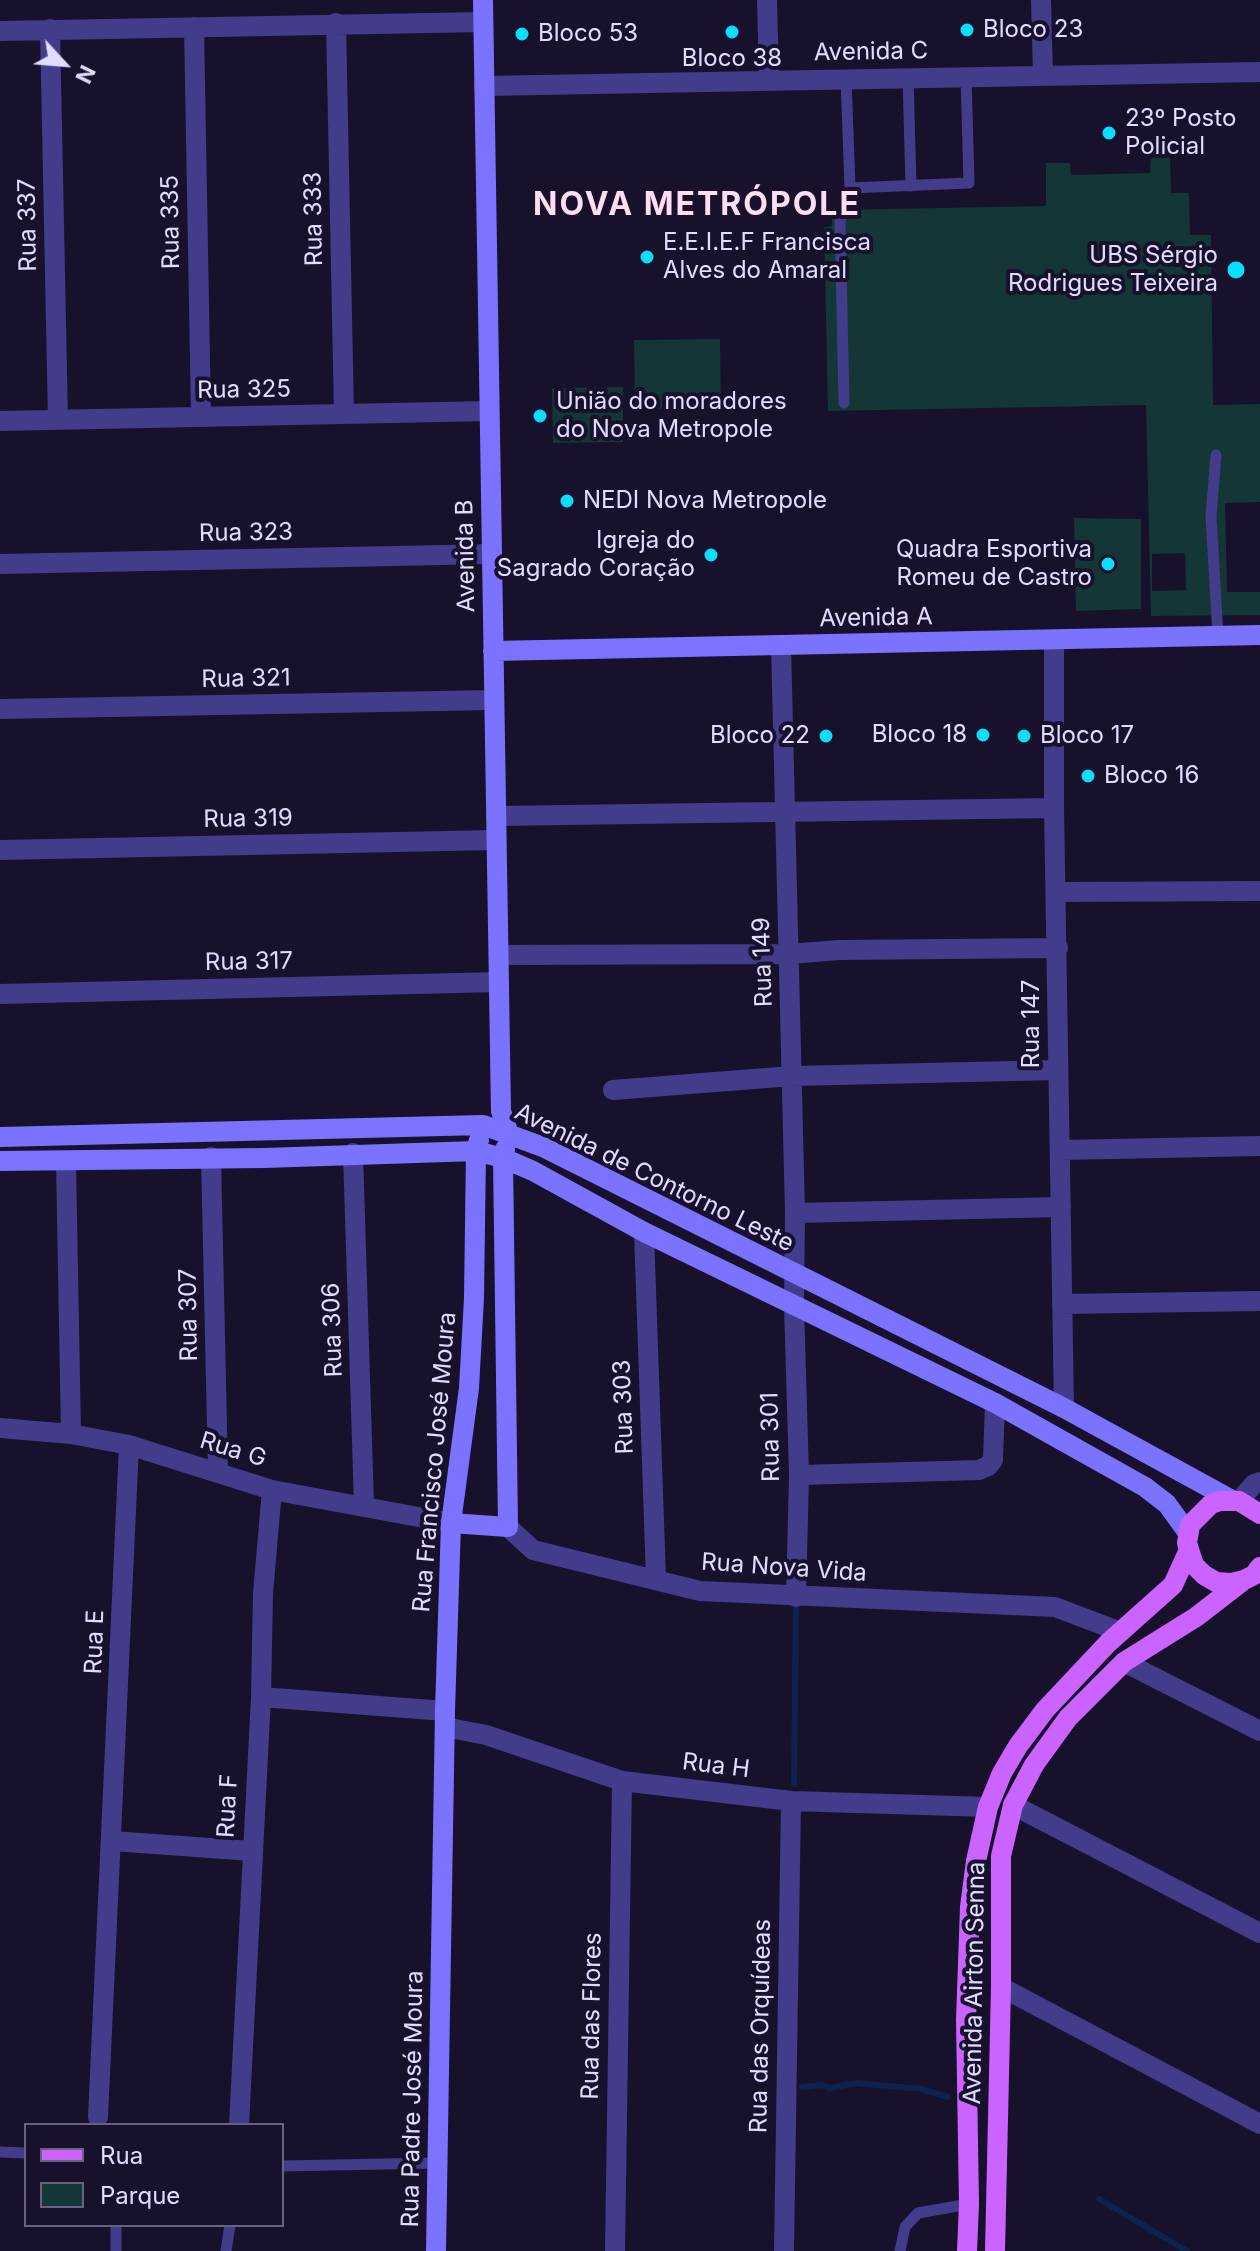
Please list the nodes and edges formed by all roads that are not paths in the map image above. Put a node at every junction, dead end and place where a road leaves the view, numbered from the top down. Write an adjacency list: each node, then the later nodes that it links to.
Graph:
1 (483, 0): 4 (street, Avenida B)
2 (767, 0): 14 (street)
3 (1041, 0): 10 (street)
4 (483, 22): 5 (street); 15 (street, Avenida B)
5 (336, 23): 6 (street); 20 (street, Rua 333)
6 (194, 27): 7 (street); 21 (street, Rua 335)
7 (50, 29): 8 (street); 22 (street, Rua 337)
8 (0, 31)
9 (1260, 72): 10 (street, Avenida C)
10 (1043, 74): 11 (street, Avenida C)
11 (966, 76): 12 (street, Avenida C); 16 (lane)
12 (908, 77): 13 (street, Avenida C); 16 (lane)
13 (846, 78): 14 (street, Avenida C); 17 (lane)
14 (769, 80): 15 (street, Avenida C)
15 (484, 86): 19 (street, Avenida B)
16 (911, 186): 17 (lane)
17 (850, 188): 18 (lane)
18 (844, 403)
19 (489, 411): 20 (street, Rua 325); 25 (street, Avenida B)
20 (344, 414): 21 (street, Rua 325)
21 (201, 417): 22 (street, Rua 325)
22 (58, 420): 23 (street, Rua 325)
23 (0, 421)
24 (1216, 455): 28 (lane)
25 (492, 554): 26 (street, Rua 323); 31 (street, Avenida B)
26 (0, 564)
27 (1260, 635): 28 (street, Avenida A)
28 (1218, 636): 29 (street, Avenida A)
29 (1054, 641): 30 (street, Avenida A); 34 (street, Rua 147)
30 (781, 646): 31 (street, Avenida A); 35 (street, Rua 149)
31 (493, 651): 32 (street, Avenida B)
32 (493, 700): 33 (street, Rua 321); 36 (street, Avenida B)
33 (0, 709)
34 (1054, 808): 35 (street); 40 (street, Rua 147)
35 (785, 813): 36 (street); 42 (street, Rua 149)
36 (496, 816): 37 (street, Avenida B)
37 (496, 840): 38 (street, Rua 319); 43 (street, Avenida B)
38 (0, 850)
39 (1260, 891): 40 (street)
40 (1057, 892): 41 (street, Rua 147)
41 (1058, 948): 42 (street); 46 (street, Rua 147)
42 (789, 954): 43 (street); 47 (street, Rua 149)
43 (499, 955): 44 (street, Avenida B)
44 (499, 982): 45 (street, Rua 317); 49 (street, Avenida B)
45 (0, 994)
46 (1058, 1070): 47 (street); 54 (street, Rua 147)
47 (792, 1076): 48 (street); 62 (street, Rua 149)
48 (613, 1090)
49 (501, 1111): 50 (street); 51 (street, Avenida B)
50 (483, 1125): 51 (street, Avenida de Contorno Leste); 52 (street, Avenida de Contorno Leste); 55 (street, Rua Francisco José Moura)
51 (509, 1134): 58 (street); 64 (street, Avenida de Contorno Leste)
52 (0, 1137)
53 (1260, 1146): 54 (street)
54 (1061, 1150): 61 (street, Rua 147)
55 (476, 1151): 56 (street, Avenida de Contorno Leste); 58 (street, Avenida de Contorno Leste); 79 (street, Rua Francisco José Moura)
56 (353, 1153): 57 (street, Avenida de Contorno Leste); 77 (street, Rua 306)
57 (211, 1157): 60 (street, Avenida de Contorno Leste); 73 (street, Rua 307)
58 (503, 1158): 63 (street, Avenida de Contorno Leste); 80 (street)
59 (0, 1161): 60 (street, Avenida de Contorno Leste)
60 (66, 1161): 71 (street)
61 (1061, 1207): 62 (street); 66 (street, Rua 147)
62 (795, 1213): 64 (street, Rua 149)
63 (644, 1232): 67 (street, Avenida de Contorno Leste); 83 (street, Rua 303)
64 (796, 1276): 67 (street, Rua 301); 69 (street, Avenida de Contorno Leste)
65 (1260, 1301): 66 (street)
66 (1062, 1304): 69 (street, Rua 147)
67 (794, 1306): 68 (street, Avenida de Contorno Leste); 74 (street, Rua 301)
68 (995, 1403): 74 (street); 81 (street, Avenida de Contorno Leste)
69 (1064, 1408): 78 (street, Avenida de Contorno Leste)
70 (0, 1428): 71 (street, Rua G)
71 (71, 1434): 72 (street, Rua G)
72 (129, 1445): 73 (street, Rua G); 94 (street, Rua E)
73 (218, 1472): 76 (street, Rua G)
74 (799, 1475): 84 (street, Rua 301)
75 (1260, 1482): 78 (street)
76 (272, 1490): 77 (street, Rua G); 87 (street, Rua F)
77 (364, 1506): 79 (street, Rua G)
78 (1249, 1507): 81 (main road, Avenida Airton Senna)
79 (451, 1523): 80 (street); 88 (street, Rua Francisco José Moura)
80 (508, 1527): 83 (street, Rua Nova Vida)
81 (1188, 1543): 82 (main road); 85 (main road, Avenida Airton Senna)
82 (1254, 1574): 86 (main road, Avenida Airton Senna)
83 (656, 1579): 84 (street, Rua Nova Vida)
84 (796, 1597): 85 (street, Rua Nova Vida)
85 (1121, 1632): 93 (main road, Avenida Airton Senna)
86 (1124, 1662): 89 (street); 92 (main road, Avenida Airton Senna)
87 (261, 1697): 88 (street, Rua H); 95 (street, Rua F)
88 (445, 1719): 90 (street, Rua H); 97 (street, Rua Francisco José Moura)
89 (1260, 1731)
90 (622, 1781): 91 (street, Rua H); 112 (street, Rua das Flores)
91 (791, 1801): 93 (street, Rua H); 113 (street, Rua das Orquídeas)
92 (1013, 1805): 96 (street); 98 (main road, Avenida Airton Senna)
93 (988, 1807): 106 (main road, Avenida Airton Senna)
94 (112, 1841): 95 (street); 99 (street, Rua E)
95 (252, 1851): 100 (street, Rua F)
96 (1260, 1933)
97 (443, 1947): 104 (street, Rua Padre José Moura)
98 (1001, 1987): 101 (street); 116 (main road, Avenida Airton Senna)
99 (98, 2117)
100 (239, 2123)
101 (1260, 2124)
102 (0, 2152): 103 (lane)
103 (24, 2153)
104 (436, 2163): 105 (lane); 111 (street, Rua Padre José Moura)
105 (284, 2166)
106 (969, 2204): 114 (lane); 115 (main road, Avenida Airton Senna)
107 (116, 2227): 109 (lane)
108 (230, 2227): 110 (lane)
109 (116, 2251)
110 (226, 2251)
111 (436, 2251)
112 (615, 2251)
113 (784, 2251)
114 (900, 2251)
115 (967, 2251)
116 (995, 2251)

